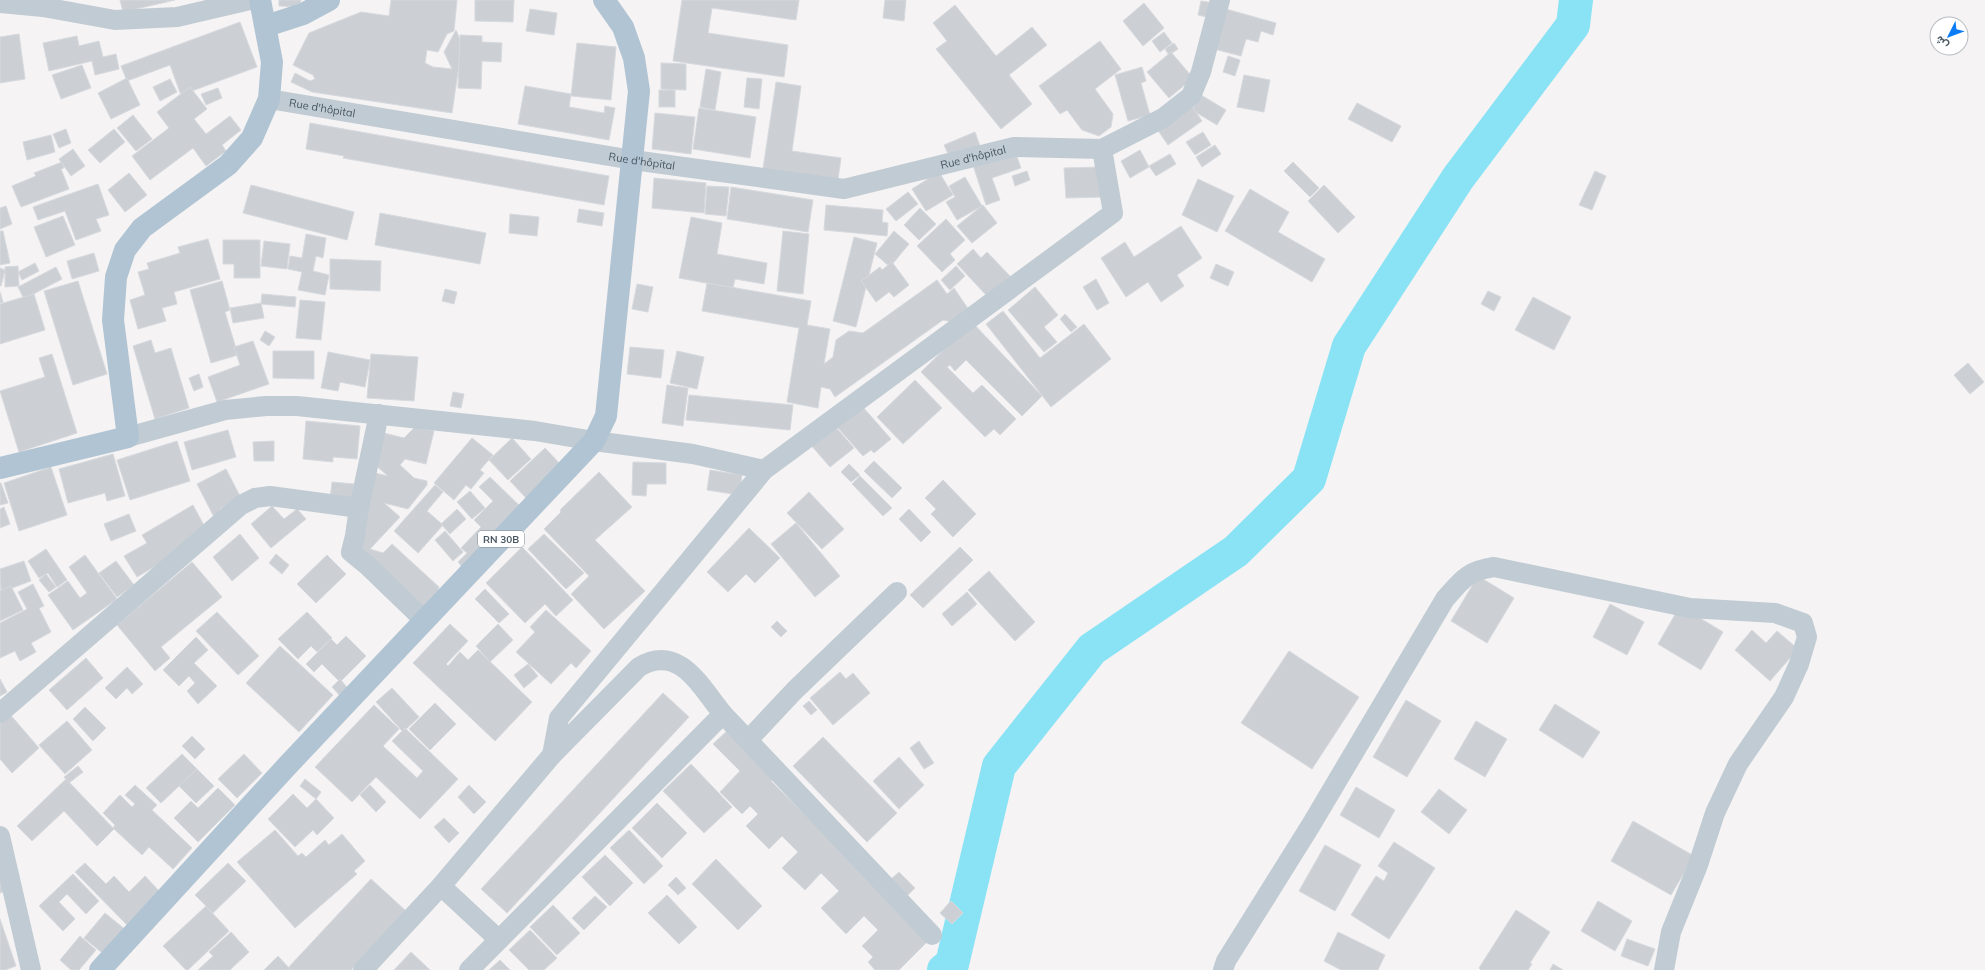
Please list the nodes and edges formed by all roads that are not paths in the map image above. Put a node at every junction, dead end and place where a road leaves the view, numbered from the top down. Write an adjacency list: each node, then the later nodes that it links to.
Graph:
1 (250, 0): 6 (street)
2 (260, 0): 7 (main road)
3 (329, 0): 7 (main road)
4 (604, 0): 10 (main road, RN 30B)
5 (1220, 0): 9 (street)
6 (0, 2)
7 (266, 26): 8 (main road)
8 (269, 99): 10 (street, Rue d'hôpital); 12 (main road)
9 (1102, 149): 10 (street, Rue d'hôpital); 15 (street)
10 (633, 160): 13 (main road, RN 30B)
11 (379, 414): 12 (street); 13 (street); 16 (street)
12 (128, 437): 14 (main road)
13 (594, 441): 15 (street); 18 (main road, RN 30B)
14 (0, 468)
15 (764, 470): 22 (street)
16 (359, 508): 18 (street); 19 (street)
17 (897, 592): 21 (street)
18 (425, 621): 28 (main road, RN 30B)
19 (0, 713)
20 (723, 714): 21 (street); 22 (street); 26 (street)
21 (748, 740): 25 (street)
22 (552, 754): 24 (street)
23 (0, 836): 27 (street)
24 (441, 886): 26 (street); 29 (street)
25 (932, 936)
26 (498, 939): 30 (street)
27 (31, 970)
28 (100, 970)
29 (363, 970)
30 (470, 970)
31 (1223, 970): 32 (street)
32 (1664, 970)

